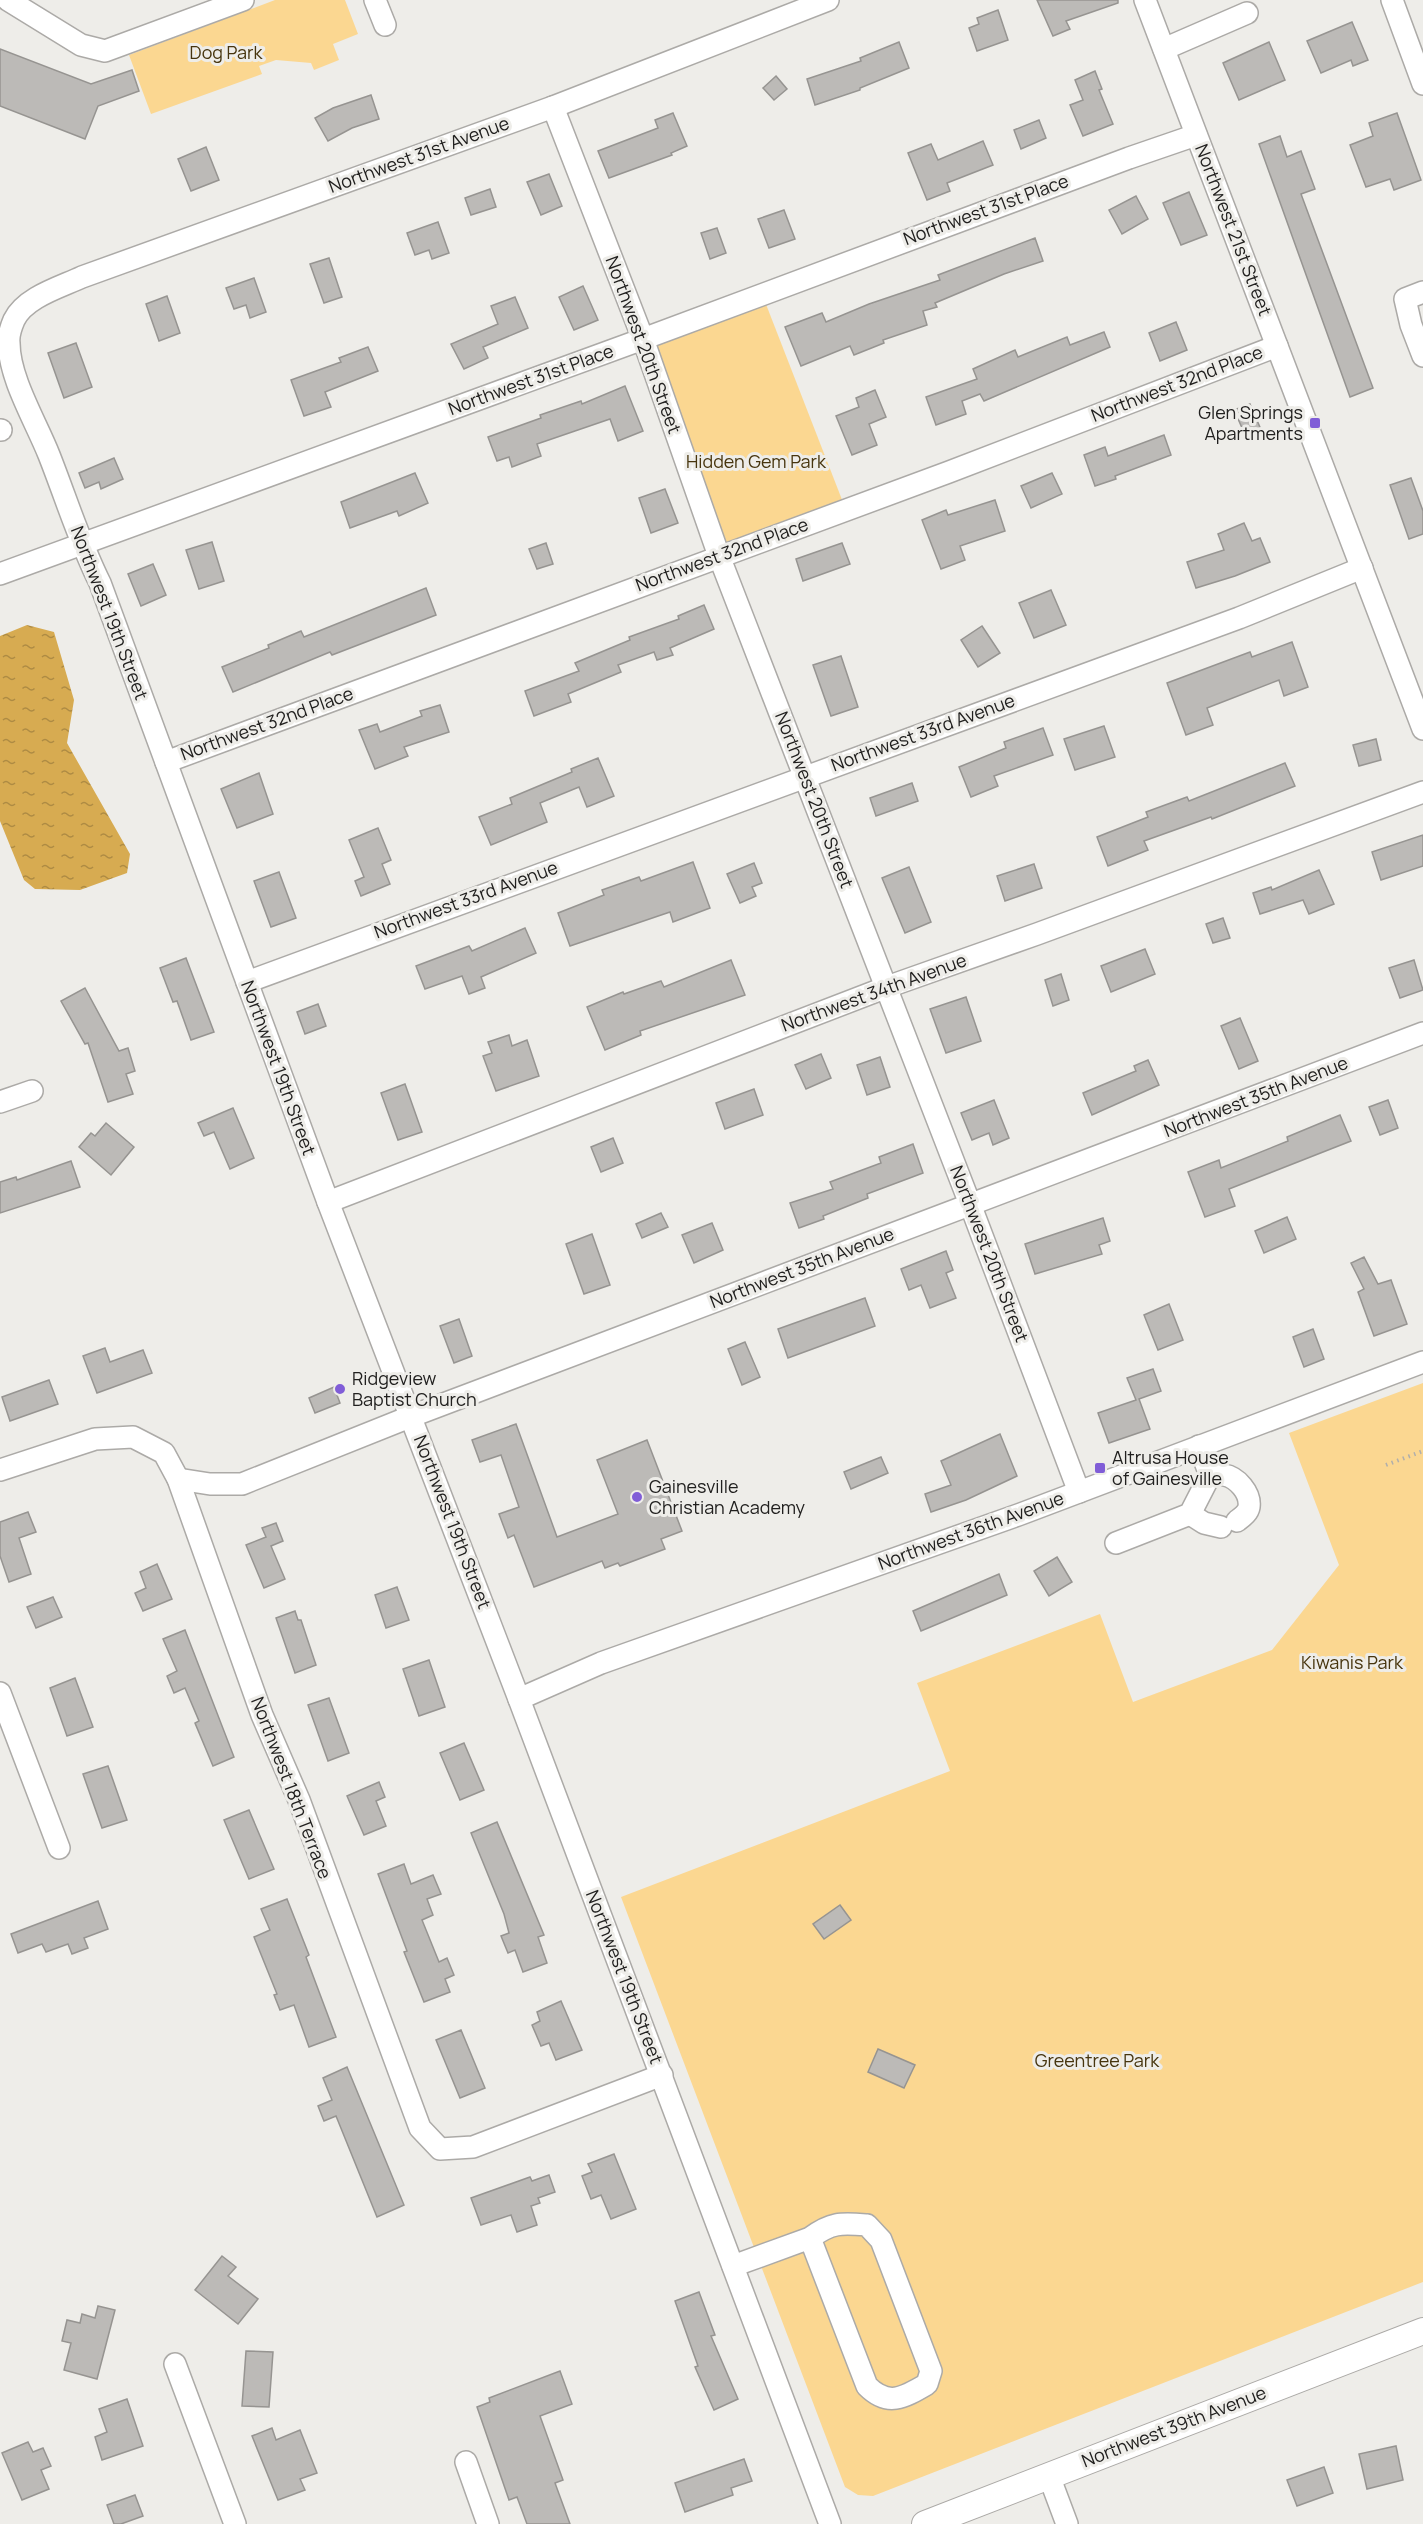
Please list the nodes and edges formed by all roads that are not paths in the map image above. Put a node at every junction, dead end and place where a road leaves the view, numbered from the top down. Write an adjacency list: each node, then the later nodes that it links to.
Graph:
1 (8, 0): 2 (street)
2 (243, 0)
3 (375, 0): 8 (street)
4 (828, 0): 11 (street, Northwest 31st Avenue)
5 (1145, 0): 9 (street, Northwest 21st Street)
6 (1392, 0): 10 (street)
7 (1247, 14): 9 (street)
8 (385, 26)
9 (1164, 49): 12 (street, Northwest 21st Street)
10 (1423, 84)
11 (553, 107): 14 (street, Northwest 31st Avenue); 15 (street, Northwest 20th Street)
12 (1196, 135): 15 (street, Northwest 31st Place); 16 (street, Northwest 21st Street)
13 (1423, 292): 17 (street)
14 (15, 318): 18 (street, Northwest 19th Street)
15 (643, 339): 18 (street, Northwest 31st Place); 19 (street, Northwest 20th Street)
16 (1277, 346): 19 (street, Northwest 32nd Place); 20 (street, Northwest 21st Street)
17 (1423, 356)
18 (81, 546): 21 (street, Northwest 31st Place); 23 (street, Northwest 19th Street)
19 (720, 556): 23 (street, Northwest 32nd Place); 24 (street, Northwest 20th Street)
20 (1362, 568): 22 (street, Northwest 21st Street); 24 (street, Northwest 33rd Avenue)
21 (0, 574)
22 (1423, 729)
23 (166, 762): 26 (street, Northwest 19th Street)
24 (805, 776): 26 (street, Northwest 33rd Avenue); 27 (street, Northwest 20th Street)
25 (1423, 792): 27 (street, Northwest 34th Avenue)
26 (247, 982): 31 (street, Northwest 19th Street)
27 (886, 987): 31 (street, Northwest 34th Avenue); 32 (street, Northwest 20th Street)
28 (1423, 1033): 32 (street, Northwest 35th Avenue)
29 (32, 1091): 30 (street)
30 (0, 1102)
31 (328, 1202): 34 (street, Northwest 19th Street)
32 (970, 1204): 34 (street, Northwest 35th Avenue); 39 (street, Northwest 20th Street)
33 (1423, 1362): 35 (street, Northwest 36th Avenue)
34 (412, 1416): 38 (street, Northwest 35th Avenue); 43 (street, Northwest 19th Street)
35 (1199, 1446): 37 (street); 39 (street, Northwest 36th Avenue)
36 (0, 1470): 38 (street, Northwest 18th Terrace)
37 (1210, 1474): 40 (street); 40 (street)
38 (178, 1479): 45 (street, Northwest 18th Terrace)
39 (1079, 1492): 43 (street, Northwest 36th Avenue)
40 (1190, 1514): 41 (street)
41 (1116, 1544)
42 (0, 1693): 44 (street)
43 (519, 1699): 45 (street, Northwest 19th Street)
44 (59, 1848)
45 (662, 2075): 47 (street, Northwest 19th Street)
46 (810, 2238): 46 (street); 47 (street)
47 (733, 2266): 54 (street, Northwest 19th Street)
48 (1423, 2331): 51 (main road, Northwest 39th Avenue)
49 (175, 2364): 52 (street)
50 (466, 2462): 53 (street)
51 (1049, 2476): 55 (main road, Northwest 39th Avenue); 56 (street)
52 (235, 2524)
53 (488, 2524)
54 (830, 2524)
55 (925, 2524)
56 (1067, 2524)

